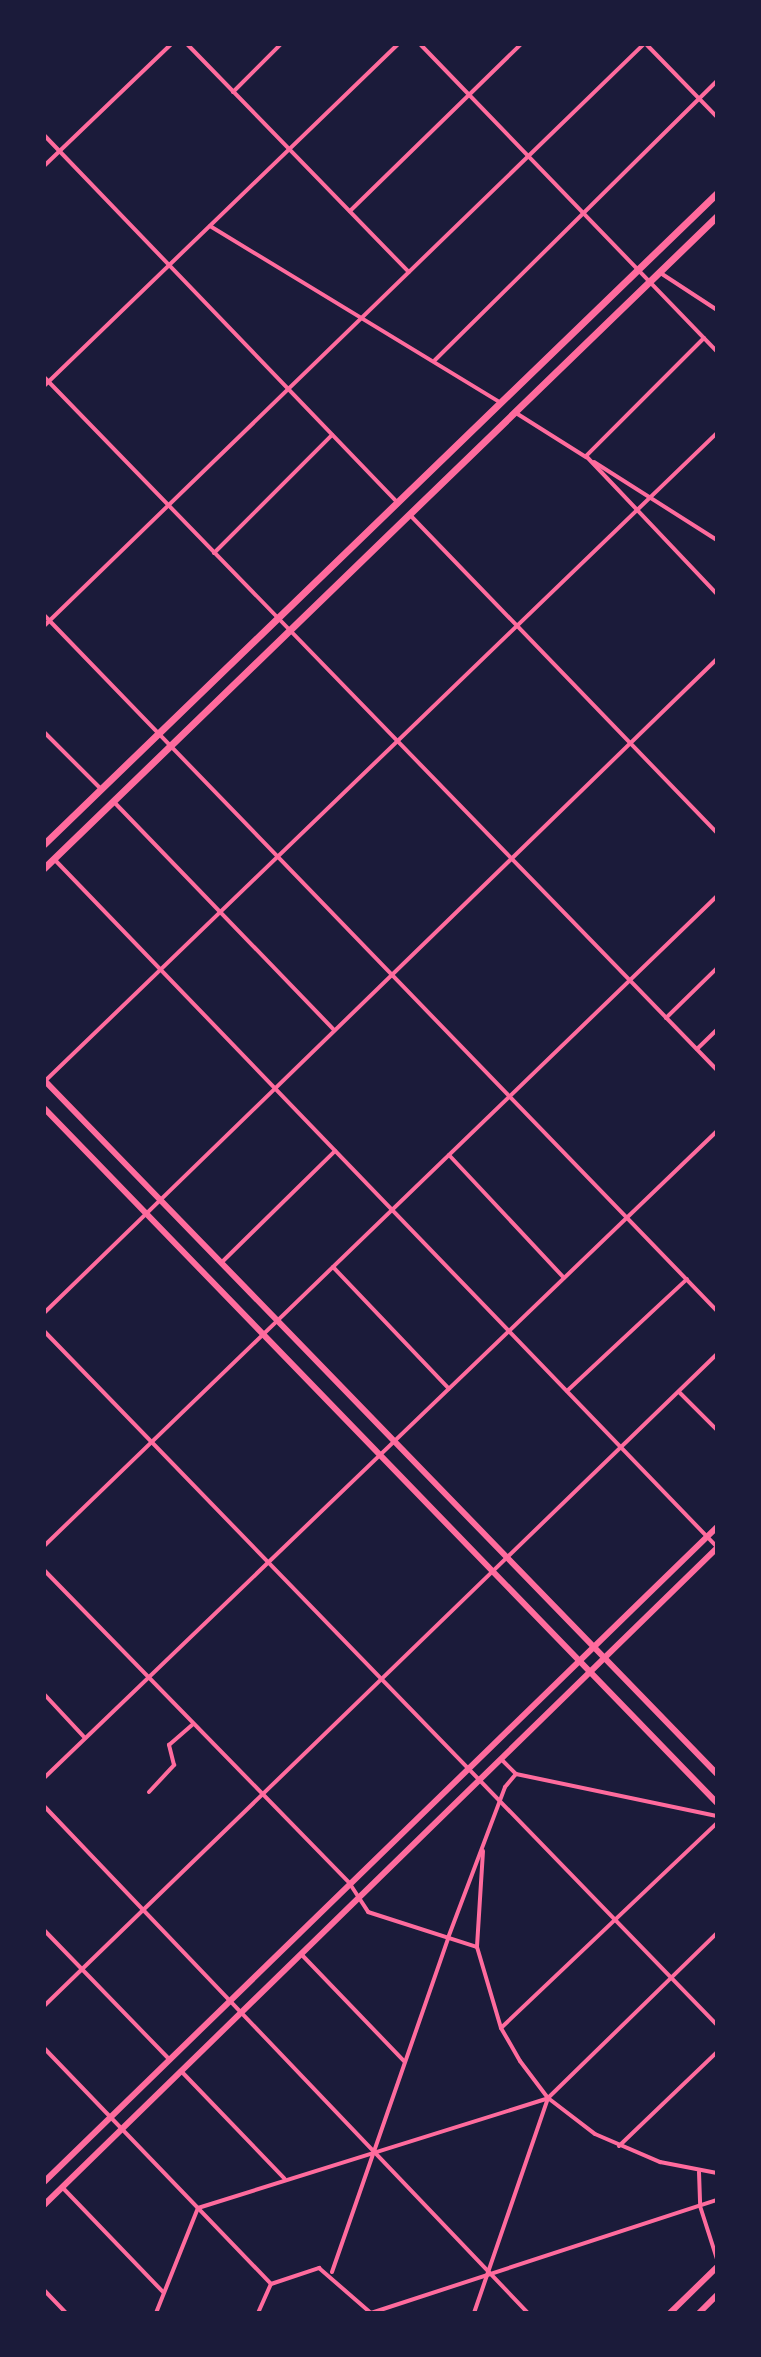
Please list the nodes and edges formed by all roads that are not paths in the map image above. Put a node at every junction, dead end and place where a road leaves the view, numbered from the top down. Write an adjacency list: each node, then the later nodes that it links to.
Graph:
1 (171, 44): 14 (street)
2 (187, 44): 9 (street)
3 (281, 44): 9 (street)
4 (398, 44): 15 (street)
5 (420, 44): 10 (street)
6 (521, 44): 10 (street)
7 (645, 44): 11 (street); 16 (street)
8 (717, 81): 11 (street)
9 (233, 92): 15 (street)
10 (469, 95): 16 (street); 19 (street)
11 (699, 98): 12 (street); 20 (street)
12 (717, 117)
13 (44, 135): 14 (street)
14 (59, 151): 17 (street); 23 (street)
15 (289, 151): 19 (street); 22 (street)
16 (527, 158): 20 (street); 25 (street)
17 (44, 166)
18 (717, 193): 24 (main road)
19 (350, 211): 25 (street)
20 (581, 214): 24 (street); 32 (street)
21 (717, 216): 26 (main road)
22 (210, 226): 23 (street); 29 (street)
23 (169, 266): 34 (street); 36 (street)
24 (636, 270): 27 (street); 37 (main road)
25 (409, 272): 29 (street)
26 (659, 272): 27 (main road); 28 (street)
27 (649, 282): 30 (street); 38 (main road)
28 (717, 310)
29 (365, 317): 32 (street); 36 (street)
30 (704, 338): 31 (street); 41 (street)
31 (717, 352)
32 (435, 360): 37 (street)
33 (44, 377): 34 (street)
34 (49, 382): 35 (street); 44 (street)
35 (44, 386)
36 (289, 389): 40 (street); 44 (street)
37 (500, 402): 43 (main road)
38 (514, 412): 41 (street); 46 (main road)
39 (717, 433): 42 (street)
40 (332, 435): 43 (street); 48 (street)
41 (586, 456): 42 (street); 45 (street)
42 (650, 498): 45 (street); 47 (street)
43 (397, 502): 51 (main road)
44 (168, 506): 48 (street); 52 (street)
45 (637, 510): 49 (street); 54 (street)
46 (409, 515): 54 (street); 55 (main road)
47 (717, 540)
48 (214, 553): 51 (street)
49 (717, 594)
50 (44, 615): 52 (street)
51 (277, 618): 55 (street); 58 (main road)
52 (50, 621): 53 (street); 58 (street)
53 (44, 626)
54 (517, 626): 59 (street); 60 (street)
55 (289, 631): 59 (street); 61 (main road)
56 (717, 659): 60 (street)
57 (44, 732): 62 (street)
58 (158, 733): 61 (street); 62 (main road)
59 (397, 741): 66 (street); 67 (street)
60 (630, 743): 64 (street); 67 (street)
61 (170, 746): 63 (main road); 66 (street)
62 (101, 789): 65 (main road)
63 (113, 801): 68 (main road); 71 (street)
64 (717, 833)
65 (44, 844)
66 (278, 856): 71 (street); 74 (street)
67 (511, 858): 74 (street); 75 (street)
68 (54, 859): 69 (main road); 73 (street)
69 (44, 868)
70 (717, 896): 75 (street)
71 (219, 913): 73 (street); 77 (street)
72 (717, 968): 76 (street)
73 (160, 970): 81 (street); 82 (street)
74 (392, 974): 77 (street); 83 (street)
75 (630, 981): 76 (street); 83 (street)
76 (666, 1018): 79 (street)
77 (334, 1030): 82 (street)
78 (717, 1030): 79 (street)
79 (697, 1049): 80 (street)
80 (717, 1070)
81 (44, 1081): 88 (main road)
82 (274, 1089): 86 (street); 88 (street)
83 (510, 1096): 87 (street); 91 (street)
84 (44, 1108): 90 (main road)
85 (717, 1131): 91 (street)
86 (335, 1151): 89 (street); 92 (street)
87 (449, 1155): 89 (street); 94 (street)
88 (160, 1200): 90 (street); 92 (main road)
89 (392, 1210): 93 (street); 100 (street)
90 (146, 1214): 97 (street); 101 (main road)
91 (627, 1217): 94 (street); 95 (street)
92 (221, 1263): 98 (main road)
93 (333, 1267): 98 (street); 103 (street)
94 (564, 1278): 100 (street)
95 (687, 1279): 96 (street); 104 (street)
96 (717, 1311)
97 (44, 1313)
98 (278, 1321): 101 (street); 107 (main road)
99 (44, 1331): 108 (street)
100 (509, 1331): 103 (street); 104 (street)
101 (263, 1334): 108 (street); 110 (main road)
102 (717, 1354): 105 (street)
103 (449, 1389): 107 (street)
104 (567, 1391): 109 (street)
105 (679, 1391): 106 (street); 109 (street)
106 (717, 1430)
107 (394, 1441): 110 (street); 115 (main road)
108 (152, 1442): 113 (street); 116 (street)
109 (621, 1447): 112 (street); 115 (street)
110 (380, 1455): 116 (street); 118 (main road)
111 (717, 1527): 112 (main road)
112 (707, 1537): 114 (street); 119 (main road)
113 (44, 1546)
114 (717, 1548): 120 (main road)
115 (507, 1557): 118 (street); 119 (main road)
116 (269, 1562): 123 (street); 124 (street)
117 (44, 1570): 123 (street)
118 (493, 1571): 121 (main road); 124 (street)
119 (594, 1647): 120 (main road); 121 (main road)
120 (605, 1658): 122 (main road); 131 (main road)
121 (580, 1661): 122 (main road); 129 (main road)
122 (590, 1672): 128 (main road); 137 (main road)
123 (148, 1677): 126 (street); 127 (street)
124 (382, 1679): 129 (street); 135 (street)
125 (44, 1694): 127 (street)
126 (193, 1724): 134 (street); 135 (street)
127 (85, 1738): 132 (street)
128 (501, 1759): 130 (street); 133 (main road)
129 (469, 1769): 133 (street); 142 (main road)
130 (516, 1774): 136 (street); 139 (street)
131 (717, 1774)
132 (44, 1778)
133 (480, 1780): 136 (street); 143 (main road)
134 (149, 1792)
135 (262, 1794): 142 (street); 144 (street)
136 (500, 1801): 141 (street); 145 (street)
137 (717, 1803)
138 (44, 1806): 144 (street)
139 (717, 1816)
140 (717, 1823): 145 (street)
141 (484, 1843): 148 (street); 149 (street)
142 (350, 1884): 143 (street); 153 (main road)
143 (359, 1897): 148 (street); 150 (main road)
144 (143, 1910): 151 (street); 153 (street)
145 (617, 1921): 152 (street); 157 (street)
146 (44, 1930): 151 (street)
147 (717, 1933): 152 (street)
148 (448, 1938): 149 (street); 161 (street)
149 (477, 1947): 157 (street)
150 (301, 1954): 155 (main road); 161 (street)
151 (82, 1969): 154 (street); 160 (street)
152 (671, 1977): 156 (street); 163 (street)
153 (231, 2001): 155 (street); 160 (main road)
154 (44, 2006)
155 (241, 2012): 162 (main road); 167 (street)
156 (717, 2025)
157 (501, 2028): 163 (street)
158 (44, 2048): 164 (street)
159 (717, 2052): 166 (street)
160 (169, 2059): 164 (main road)
161 (404, 2061): 167 (street)
162 (181, 2071): 165 (main road); 171 (street)
163 (548, 2098): 166 (street); 167 (street); 180 (street)
164 (109, 2118): 165 (street); 170 (main road)
165 (120, 2130): 173 (main road); 177 (street)
166 (619, 2146): 168 (street)
167 (372, 2149): 171 (street); 180 (street); 181 (street)
168 (699, 2172): 169 (street); 176 (street)
169 (717, 2173)
170 (51, 2175): 172 (main road); 173 (main road)
171 (284, 2178): 177 (street)
172 (44, 2182)
173 (62, 2187): 175 (main road); 184 (street)
174 (717, 2200): 176 (street)
175 (44, 2205)
176 (700, 2206): 178 (street); 180 (street)
177 (198, 2208): 182 (street); 184 (street)
178 (717, 2259)
179 (717, 2267): 192 (main road)
180 (488, 2270): 189 (street); 190 (street); 191 (street)
181 (332, 2272): 182 (street); 189 (street)
182 (271, 2284): 188 (street)
183 (44, 2290): 186 (street)
184 (163, 2292): 187 (street)
185 (717, 2295): 193 (main road)
186 (66, 2313)
187 (156, 2313)
188 (258, 2313)
189 (371, 2313)
190 (474, 2313)
191 (528, 2313)
192 (670, 2313)
193 (699, 2313)

